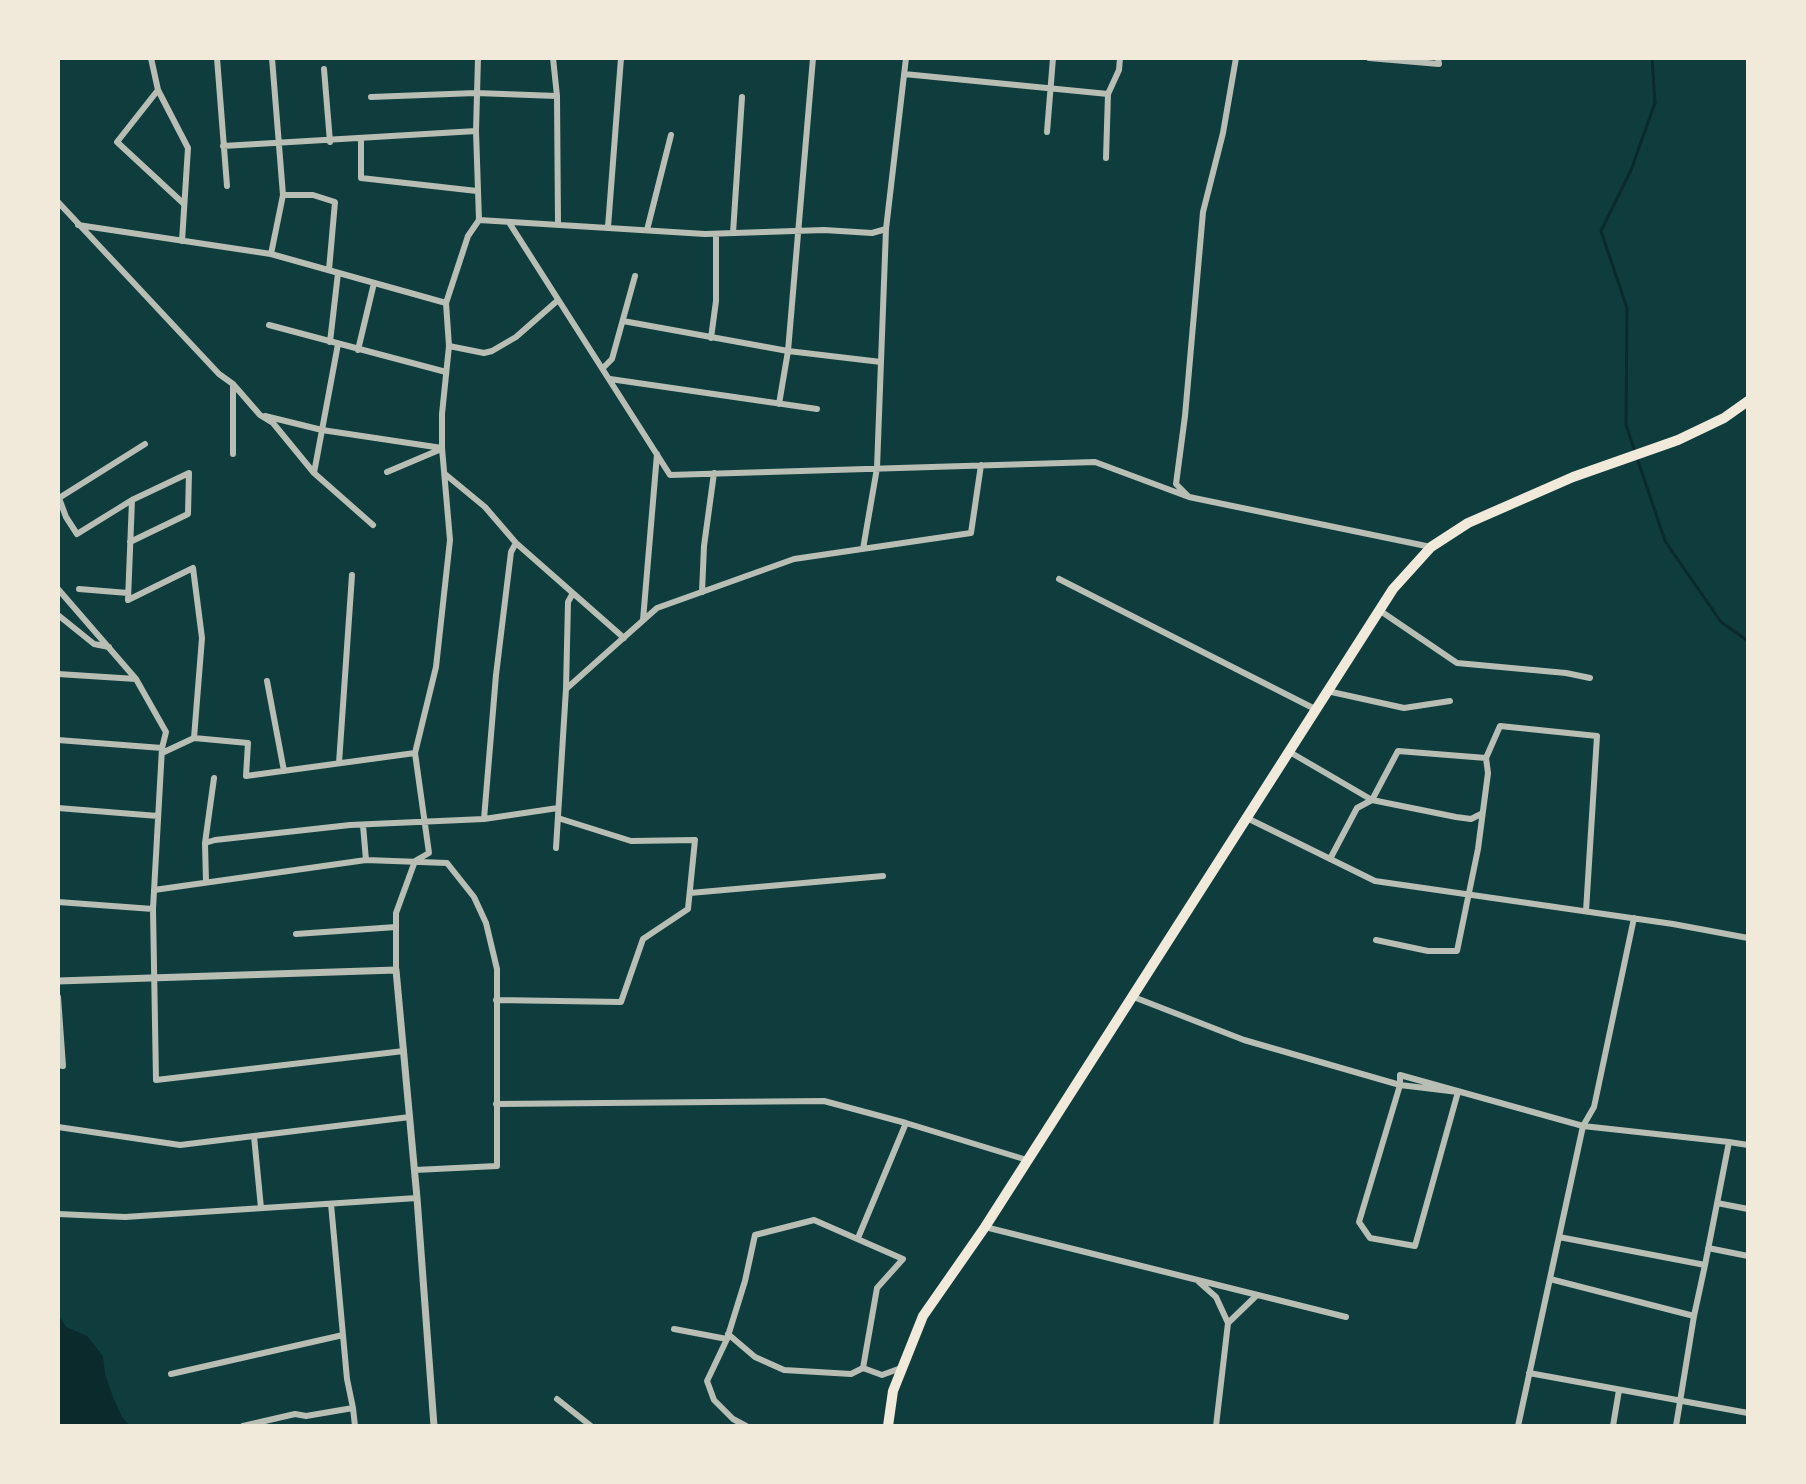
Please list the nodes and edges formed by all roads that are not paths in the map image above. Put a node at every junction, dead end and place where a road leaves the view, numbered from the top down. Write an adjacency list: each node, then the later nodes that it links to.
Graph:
1 (151, 58): 17 (street)
2 (217, 58): 29 (street)
3 (272, 58): 28 (street)
4 (478, 58): 18 (street)
5 (553, 58): 20 (street)
6 (621, 58): 40 (street)
7 (813, 58): 43 (street)
8 (906, 58): 15 (street)
9 (1053, 58): 16 (street)
10 (1120, 58): 19 (street)
11 (1236, 58): 82 (street)
12 (1369, 58): 13 (street)
13 (1438, 58)
14 (324, 69): 27 (street)
15 (904, 74): 16 (street); 41 (street)
16 (1050, 88): 19 (street); 24 (street)
17 (158, 90): 35 (street); 35 (street)
18 (476, 93): 20 (street); 21 (street); 23 (street)
19 (1108, 94): 30 (street)
20 (557, 96): 38 (street)
21 (371, 97)
22 (742, 97): 44 (street)
23 (476, 131): 26 (street); 32 (street)
24 (1047, 132)
25 (671, 135): 42 (street)
26 (361, 139): 27 (street); 32 (street)
27 (330, 142): 28 (street)
28 (278, 145): 29 (street); 33 (street)
29 (223, 146): 31 (street)
30 (1106, 158)
31 (227, 186)
32 (477, 191): 36 (street)
33 (283, 195): 47 (street); 48 (street)
34 (58, 202): 39 (street)
35 (184, 204): 46 (street)
36 (479, 220): 37 (street); 53 (street)
37 (510, 224): 38 (street); 52 (street)
38 (558, 224): 40 (street)
39 (78, 225): 46 (street); 66 (street)
40 (608, 227): 42 (street)
41 (886, 229): 43 (street); 62 (street)
42 (647, 230): 45 (street)
43 (798, 231): 44 (street); 61 (street)
44 (733, 233): 45 (street)
45 (716, 234): 56 (street)
46 (182, 241): 47 (street)
47 (271, 254): 48 (street)
48 (329, 270): 49 (street)
49 (338, 273): 51 (street); 57 (street)
50 (635, 276): 54 (street)
51 (374, 283): 53 (street); 60 (street)
52 (557, 301): 59 (street); 63 (street)
53 (446, 303): 59 (street)
54 (623, 321): 56 (street); 63 (street)
55 (269, 325): 57 (street)
56 (711, 338): 61 (street)
57 (330, 342): 58 (street)
58 (338, 344): 60 (street); 71 (street)
59 (449, 346): 64 (street)
60 (358, 350): 64 (street)
61 (788, 351): 62 (street); 68 (street)
62 (881, 362): 77 (street)
63 (603, 368): 65 (street)
64 (446, 372): 73 (street)
65 (610, 379): 68 (street); 75 (street)
66 (233, 384): 70 (street); 74 (street)
67 (1748, 401): 87 (highway)
68 (779, 404): 69 (street)
69 (817, 409)
70 (260, 415): 71 (street); 79 (street)
71 (322, 430): 73 (street); 79 (street)
72 (145, 444): 83 (street)
73 (442, 448): 78 (street); 81 (street)
74 (233, 454)
75 (657, 454): 80 (street); 98 (street)
76 (981, 465): 77 (street); 82 (street); 88 (street)
77 (877, 468): 80 (street); 88 (street)
78 (387, 472)
79 (314, 473): 84 (street)
80 (714, 473): 93 (street)
81 (445, 474): 86 (street); 113 (street)
82 (1189, 497): 87 (street)
83 (132, 500): 85 (street); 85 (street)
84 (373, 525)
85 (130, 542): 94 (street)
86 (516, 543): 95 (street); 125 (street)
87 (1431, 547): 96 (highway)
88 (863, 549): 93 (street)
89 (352, 575): 115 (street)
90 (1059, 579): 108 (street)
91 (58, 589): 100 (street)
92 (79, 589): 94 (street)
93 (702, 592): 98 (street)
94 (128, 593): 109 (street)
95 (573, 593): 99 (street); 105 (street)
96 (1379, 610): 102 (street); 106 (highway)
97 (58, 615): 100 (street)
98 (643, 620): 99 (street)
99 (624, 638): 105 (street)
100 (109, 647): 103 (street)
101 (58, 674): 103 (street)
102 (1590, 678)
103 (136, 679): 111 (street)
104 (267, 681): 116 (street)
105 (566, 689): 120 (street)
106 (1327, 691): 107 (street); 108 (highway)
107 (1450, 701)
108 (1315, 709): 112 (highway)
109 (194, 738): 111 (street); 116 (street)
110 (58, 740): 111 (street)
111 (162, 750): 122 (street)
112 (1288, 751): 118 (street); 123 (highway)
113 (415, 753): 115 (street); 126 (street)
114 (1486, 758): 118 (street); 121 (street); 140 (street)
115 (339, 763): 116 (street)
116 (284, 771)
117 (214, 778): 128 (street)
118 (1372, 800): 121 (street); 130 (street)
119 (58, 808): 122 (street)
120 (558, 808): 124 (street); 125 (street)
121 (1481, 814): 137 (street)
122 (158, 816): 135 (street)
123 (1245, 817): 130 (street); 149 (highway)
124 (558, 818): 129 (street); 136 (street)
125 (484, 819): 126 (street)
126 (423, 822): 127 (street); 132 (street)
127 (363, 825): 128 (street); 131 (street)
128 (205, 843): 134 (street)
129 (556, 848)
130 (1330, 859): 137 (street)
131 (366, 860): 132 (street); 134 (street)
132 (415, 861): 142 (street); 151 (street)
133 (883, 876): 136 (street)
134 (206, 882): 135 (street)
135 (154, 890): 139 (street)
136 (690, 893): 151 (street)
137 (1470, 894): 140 (street); 145 (street)
138 (58, 902): 139 (street)
139 (153, 909): 147 (street)
140 (1586, 911): 141 (street)
141 (1634, 918): 144 (street); 159 (street)
142 (396, 927): 143 (street); 146 (street)
143 (296, 934)
144 (1748, 938)
145 (1376, 940)
146 (396, 970): 147 (street); 152 (street)
147 (154, 978): 148 (street); 152 (street)
148 (58, 981)
149 (1131, 996): 154 (street); 164 (highway)
150 (58, 997): 153 (street)
151 (496, 1000): 156 (street)
152 (404, 1051): 157 (street)
153 (58, 1065)
154 (1400, 1085): 155 (street); 155 (street)
155 (1458, 1092): 159 (street)
156 (496, 1104): 158 (street); 165 (street)
157 (410, 1117): 161 (street); 165 (street)
158 (906, 1123): 164 (street); 174 (street)
159 (1583, 1126): 162 (street); 173 (street)
160 (58, 1127): 161 (street)
161 (254, 1136): 169 (street)
162 (1729, 1142): 163 (street); 167 (street)
163 (1748, 1145)
164 (1027, 1160): 172 (highway)
165 (415, 1170): 166 (street)
166 (417, 1198): 168 (street); 201 (street)
167 (1717, 1203): 170 (street); 175 (street)
168 (331, 1204): 169 (street); 185 (street)
169 (261, 1208): 171 (street)
170 (1748, 1209)
171 (58, 1214)
172 (985, 1227): 179 (street); 188 (highway)
173 (1559, 1237): 177 (street); 178 (street)
174 (858, 1238): 186 (street); 187 (street)
175 (1708, 1248): 176 (street); 177 (street)
176 (1748, 1256)
177 (1705, 1265): 181 (street)
178 (1550, 1279): 181 (street); 189 (street)
179 (1196, 1280): 180 (street); 183 (street)
180 (1257, 1295): 182 (street); 183 (street)
181 (1694, 1316): 193 (street)
182 (1346, 1317)
183 (1228, 1323): 206 (street)
184 (674, 1329): 186 (street)
185 (343, 1335): 190 (street); 194 (street)
186 (728, 1337): 187 (street); 197 (street)
187 (863, 1368): 188 (street)
188 (902, 1368): 205 (highway)
189 (1529, 1373): 191 (street); 207 (street)
190 (171, 1374)
191 (1619, 1390): 193 (street); 208 (street)
192 (557, 1399): 202 (street)
193 (1680, 1402): 195 (street); 209 (street)
194 (353, 1408): 196 (street); 200 (street)
195 (1748, 1413)
196 (306, 1416): 198 (street); 199 (street)
197 (733, 1419): 203 (street); 204 (street)
198 (243, 1426)
199 (306, 1426)
200 (355, 1426)
201 (434, 1426)
202 (591, 1426)
203 (727, 1426)
204 (746, 1426)
205 (888, 1426)
206 (1216, 1426)
207 (1518, 1426)
208 (1613, 1426)
209 (1676, 1426)

